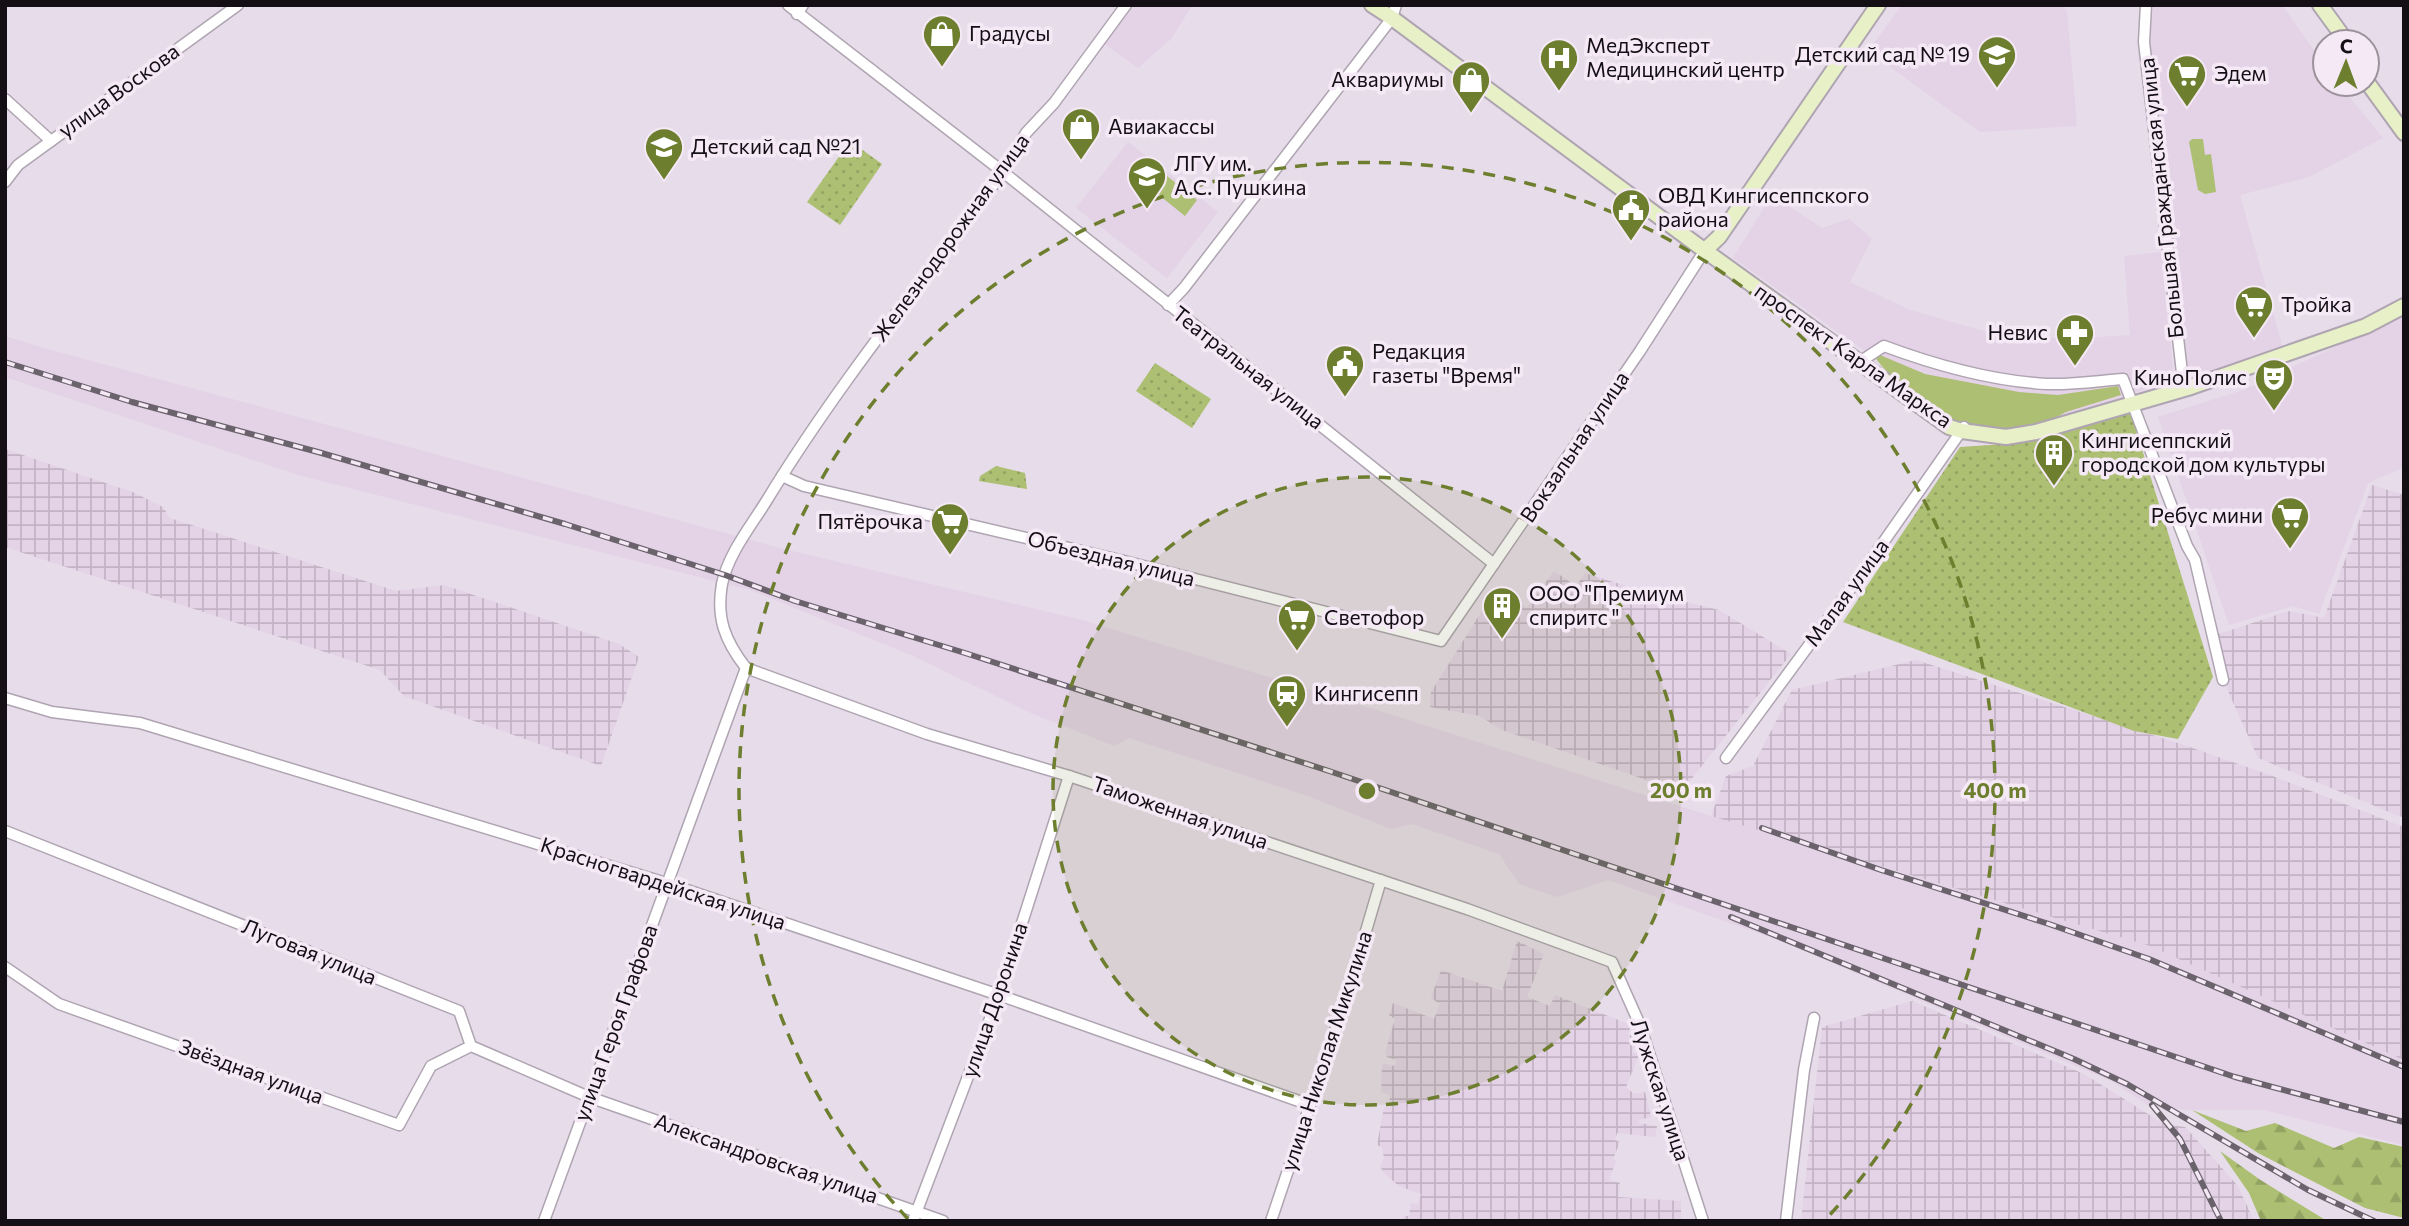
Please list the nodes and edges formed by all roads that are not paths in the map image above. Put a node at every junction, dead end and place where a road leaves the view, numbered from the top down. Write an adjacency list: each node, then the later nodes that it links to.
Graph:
1 (238, 5): 19 (street, улица Воскова)
2 (788, 5): 10 (street, Театральная улица)
3 (1125, 5): 20 (street, Железнодорожная улица)
4 (1372, 5): 11 (main road, проспект Карла Маркса)
5 (1380, 5): 11 (main road)
6 (1878, 5): 22 (main road)
7 (2146, 5): 26 (street, Большая Гражданская улица)
8 (2312, 5): 12 (main road)
9 (2320, 5): 13 (main road)
10 (800, 10): 20 (street, Театральная улица)
11 (1394, 12): 22 (main road, проспект Карла Маркса); 23 (street)
12 (2328, 28)
13 (2337, 28)
14 (2381, 88): 17 (main road)
15 (2379, 98): 18 (main road)
16 (5, 99): 19 (street)
17 (2404, 120)
18 (2404, 133)
19 (51, 141): 21 (street, улица Воскова)
20 (1003, 172): 23 (street, Театральная улица); 29 (street, Железнодорожная улица)
21 (5, 182)
22 (1706, 249): 25 (main road, проспект Карла Маркса); 30 (street, Вокзальная улица)
23 (1168, 304): 30 (street, Театральная улица)
24 (2404, 304): 26 (main road, проспект Карла Маркса)
25 (1860, 362): 27 (street); 28 (main road, проспект Карла Маркса)
26 (2183, 387): 27 (main road, проспект Карла Маркса)
27 (2131, 402): 28 (main road, проспект Карла Маркса); 33 (street)
28 (1963, 429): 35 (street, Малая улица)
29 (782, 476): 31 (street, Объездная улица); 32 (street, Железнодорожная улица)
30 (1494, 564): 31 (street, Вокзальная улица)
31 (1441, 641)
32 (746, 668): 36 (street, Таможенная улица); 39 (street, улица Героя Графова)
33 (2223, 680)
34 (5, 698): 39 (street, Красногвардейская улица)
35 (1726, 758)
36 (1069, 776): 38 (street, Таможенная улица); 42 (street, улица Доронина)
37 (5, 831): 44 (street, Луговая улица)
38 (1381, 880): 40 (street, Таможенная улица); 46 (street, улица Николая Микулина)
39 (666, 883): 42 (street, Красногвардейская улица); 45 (street, улица Героя Графова)
40 (1612, 962): 51 (street, Лужская улица)
41 (5, 967): 44 (street, Звёздная улица)
42 (999, 995): 46 (street, Красногвардейская улица); 47 (street, улица Доронина)
43 (1814, 1018): 52 (street)
44 (471, 1046): 45 (street)
45 (589, 1097): 47 (street, Александровская улица); 48 (street, улица Героя Графова)
46 (1310, 1105): 50 (street, улица Николая Микулина)
47 (915, 1216): 49 (street, Александровская улица)
48 (544, 1221)
49 (943, 1221)
50 (1271, 1221)
51 (1703, 1221)
52 (1786, 1221)

